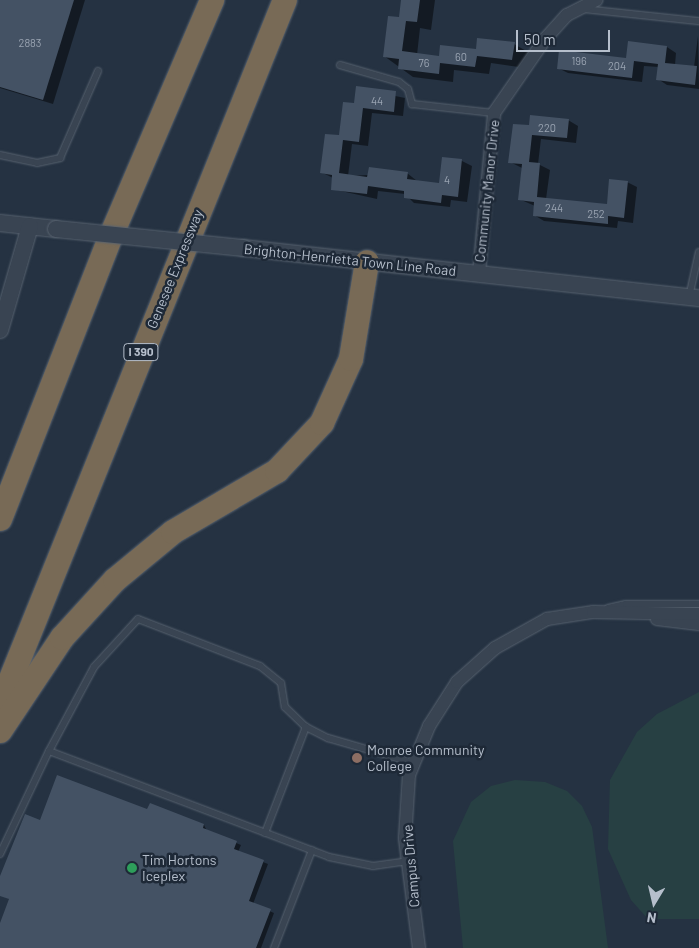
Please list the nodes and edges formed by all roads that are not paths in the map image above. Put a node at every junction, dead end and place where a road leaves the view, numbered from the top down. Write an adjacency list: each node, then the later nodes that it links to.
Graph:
1 (212, 0): 17 (highway)
2 (285, 0): 22 (highway, Genesee Expressway / I 390)
3 (596, 0): 4 (street, Community Manor Drive)
4 (580, 8): 5 (lane); 8 (street, Community Manor Drive)
5 (699, 21)
6 (340, 65): 8 (lane)
7 (98, 71): 9 (lane)
8 (494, 114): 14 (street, Community Manor Drive)
9 (0, 154)
10 (0, 222): 11 (street, Brighton-Henrietta Town Line Road)
11 (30, 226): 13 (street, Brighton-Henrietta Town Line Road, bridge); 16 (street)
12 (699, 252): 15 (lane)
13 (367, 262): 14 (street, Brighton-Henrietta Town Line Road); 24 (highway)
14 (479, 273): 15 (street, Brighton-Henrietta Town Line Road)
15 (694, 301)
16 (0, 330)
17 (0, 519)
18 (699, 604): 19 (lane)
19 (593, 612): 20 (street, Campus Drive); 21 (street, Campus Drive); 26 (street, Campus Drive)
20 (699, 614)
21 (699, 624)
22 (0, 706)
23 (306, 727): 25 (lane); 26 (lane); 27 (lane)
24 (0, 731)
25 (49, 752): 27 (lane); 29 (lane)
26 (414, 763): 30 (street, Campus Drive)
27 (265, 833): 28 (lane)
28 (312, 850): 30 (lane); 31 (lane)
29 (0, 854)
30 (408, 861): 32 (street, Campus Drive)
31 (274, 948)
32 (419, 948)

